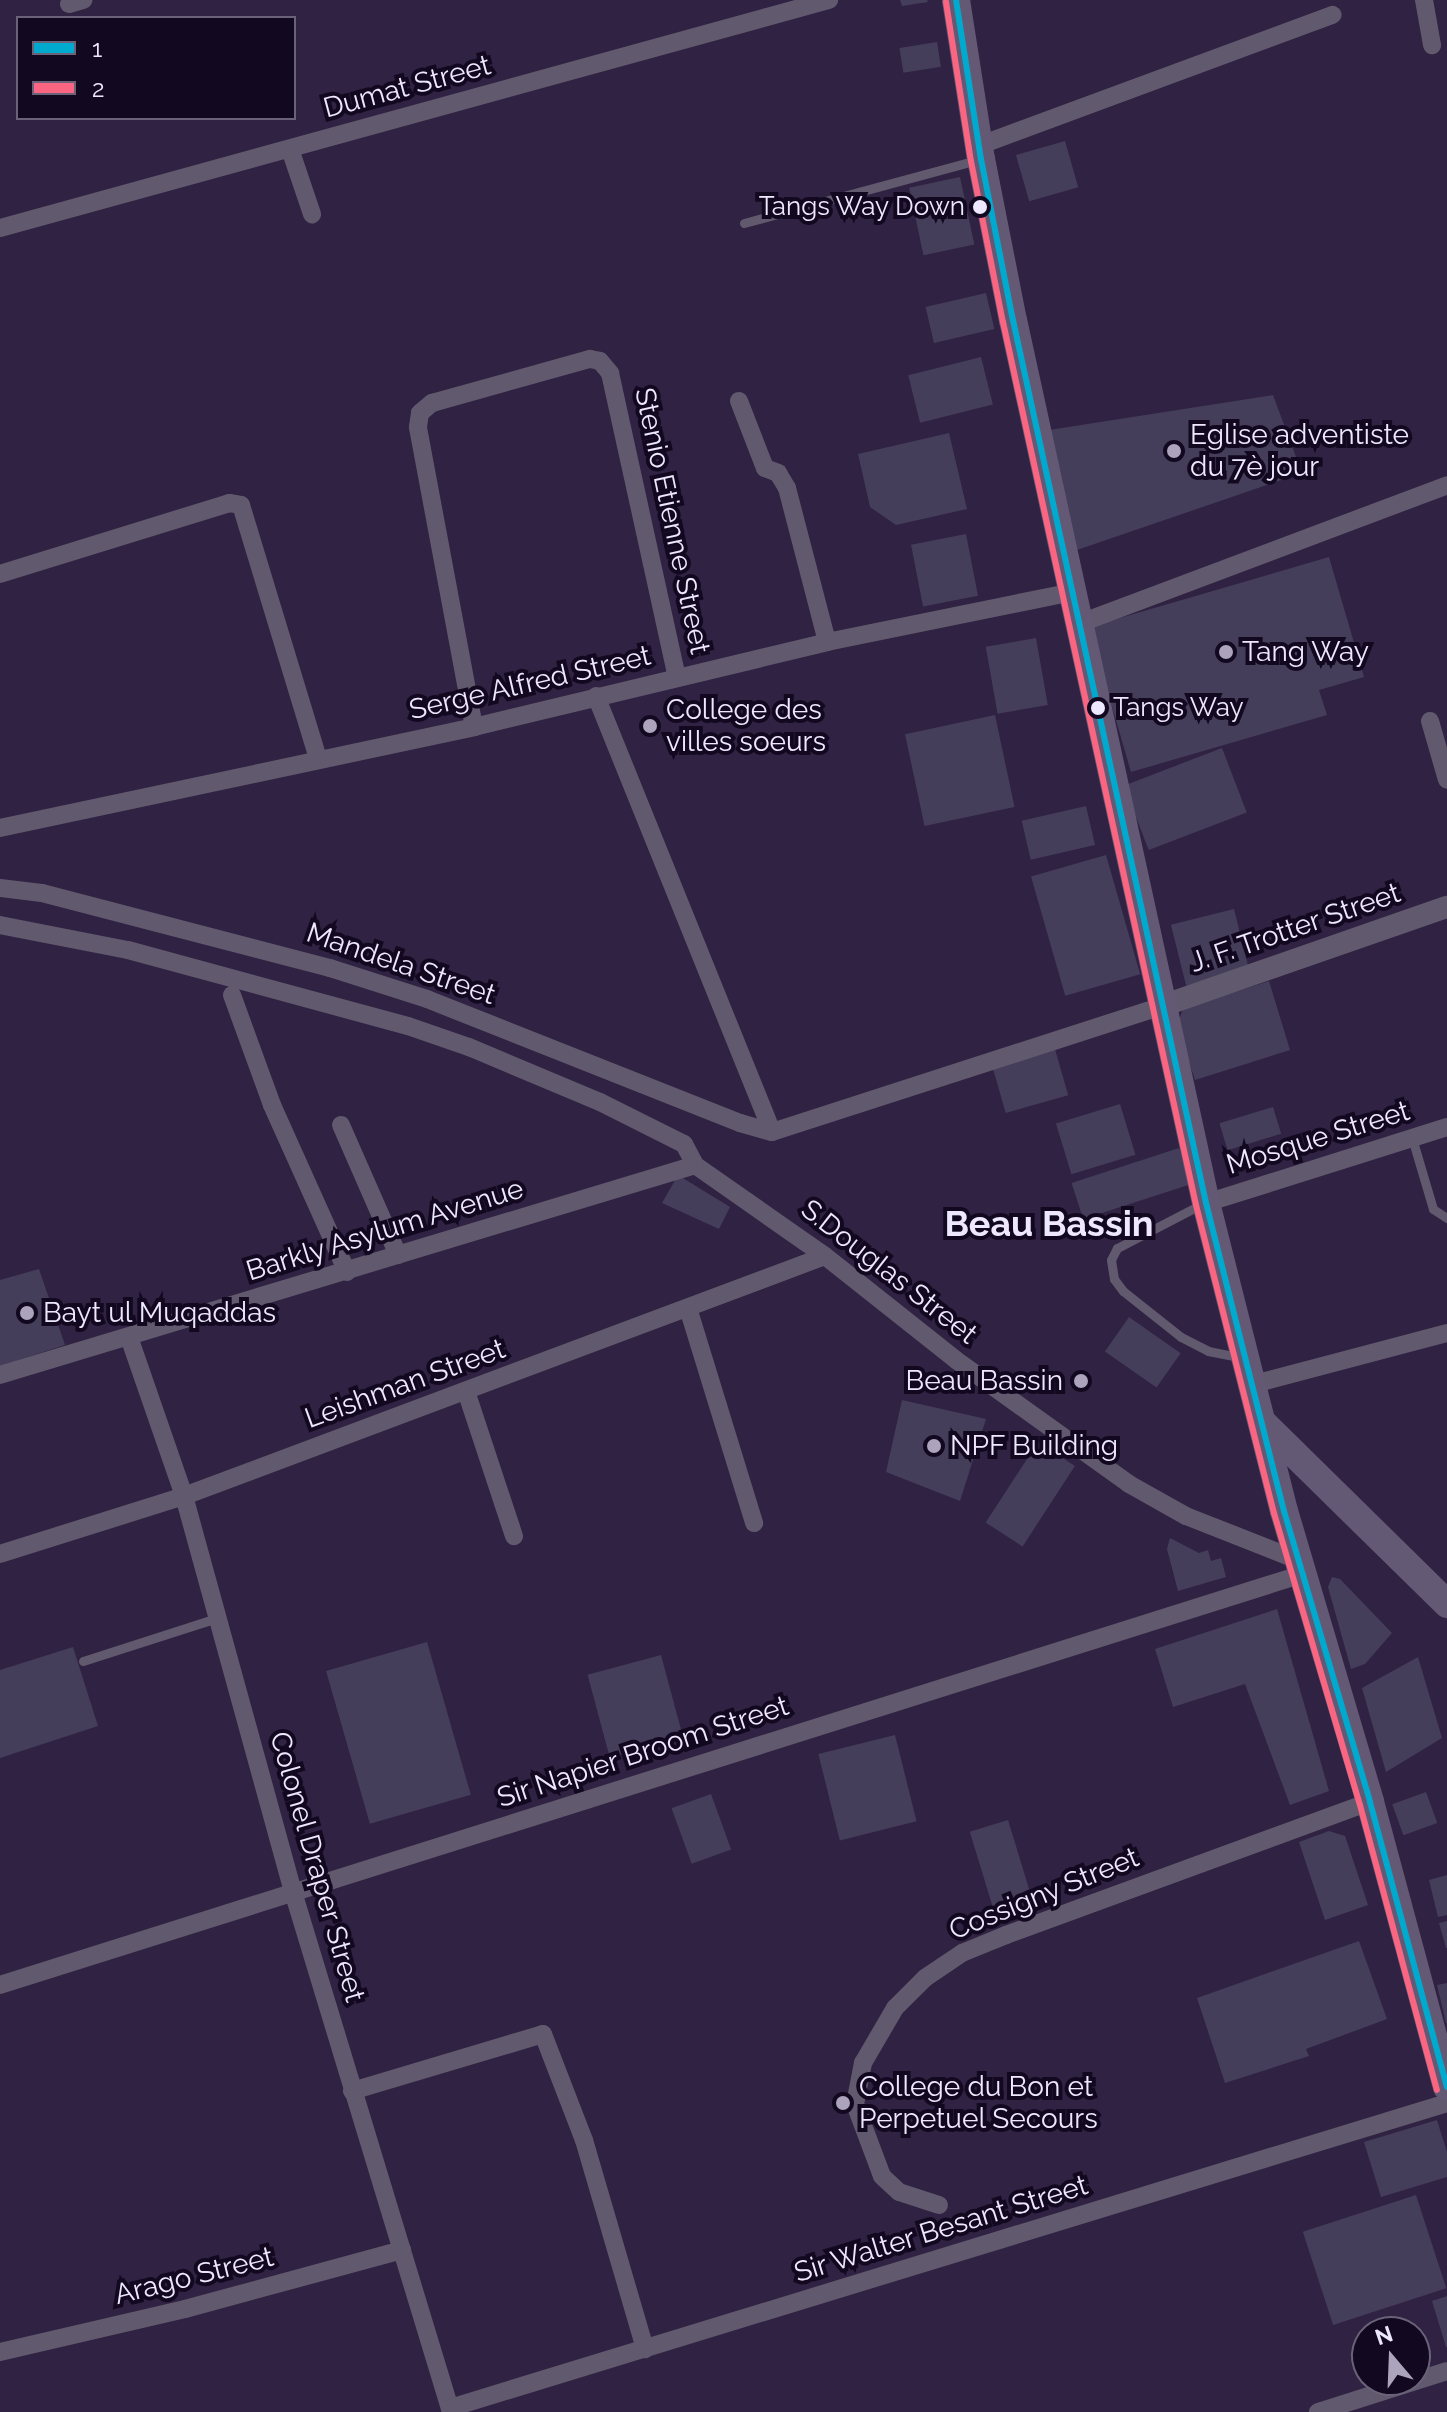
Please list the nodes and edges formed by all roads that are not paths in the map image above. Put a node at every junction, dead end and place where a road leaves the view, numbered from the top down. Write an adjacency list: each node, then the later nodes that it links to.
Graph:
1 (829, 0): 6 (street, Dumat Street)
2 (956, 0): 7 (main road)
3 (1424, 0): 5 (street)
4 (1333, 15): 7 (street)
5 (1432, 45)
6 (290, 149): 8 (street); 10 (street, Dumat Street)
7 (980, 152): 9 (lane); 14 (main road)
8 (312, 214)
9 (744, 223)
10 (0, 228)
11 (739, 401): 16 (street)
12 (1447, 485): 15 (street)
13 (0, 574): 21 (street)
14 (1073, 592): 15 (main road); 16 (street, Serge Alfred Street)
15 (1078, 624): 28 (main road)
16 (827, 642): 17 (street, Serge Alfred Street)
17 (677, 678): 18 (street, Serge Alfred Street); 20 (street, Stenio Etienne Street)
18 (596, 696): 20 (street, Serge Alfred Street); 31 (street)
19 (1430, 721): 22 (street)
20 (474, 727): 21 (street, Serge Alfred Street)
21 (318, 759): 23 (street, Serge Alfred Street)
22 (1447, 780)
23 (0, 828)
24 (0, 888): 31 (street, Mandela Street)
25 (1447, 907): 28 (street, J. F. Trotter Street)
26 (0, 925): 33 (street, S.Douglas Street)
27 (232, 995): 38 (street)
28 (1162, 1006): 31 (street); 34 (main road)
29 (341, 1125): 36 (street)
30 (1447, 1127): 32 (street, Mosque Street)
31 (772, 1132)
32 (1412, 1138): 34 (street, Mosque Street); 35 (lane)
33 (695, 1165): 36 (street, Barkly Asylum Avenue); 37 (street, S.Douglas Street)
34 (1206, 1203): 42 (main road); 42 (lane)
35 (1447, 1218)
36 (398, 1255): 38 (street, Barkly Asylum Avenue)
37 (825, 1256): 39 (street, Leishman Street); 50 (street, S.Douglas Street)
38 (347, 1272): 41 (street, Barkly Asylum Avenue)
39 (688, 1308): 44 (street, Leishman Street); 47 (street)
40 (1447, 1333): 42 (street)
41 (129, 1337): 43 (street, Barkly Asylum Avenue); 46 (street, Colonel Draper Street)
42 (1251, 1371): 45 (main road)
43 (0, 1375)
44 (466, 1391): 46 (street, Leishman Street); 48 (street)
45 (1264, 1424): 50 (main road); 51 (main road)
46 (184, 1496): 49 (street, Leishman Street); 52 (street, Colonel Draper Street)
47 (754, 1523)
48 (514, 1536)
49 (0, 1554)
50 (1302, 1567): 54 (main road); 55 (street, Sir Napier Broom Street)
51 (1447, 1604)
52 (217, 1618): 53 (lane); 55 (street, Colonel Draper Street)
53 (83, 1661)
54 (1370, 1802): 57 (main road); 60 (street, Cossigny Street)
55 (294, 1895): 56 (street, Sir Napier Broom Street); 58 (street, Colonel Draper Street)
56 (0, 1985)
57 (1447, 2087)
58 (352, 2091): 61 (street, Colonel Draper Street); 62 (street)
59 (1447, 2103): 62 (street, Sir Walter Besant Street)
60 (939, 2205)
61 (402, 2250): 63 (street, Arago Street); 65 (street, Colonel Draper Street)
62 (645, 2349): 65 (street, Sir Walter Besant Street)
63 (0, 2352)
64 (1447, 2371): 66 (street)
65 (451, 2410)
66 (1318, 2412)

